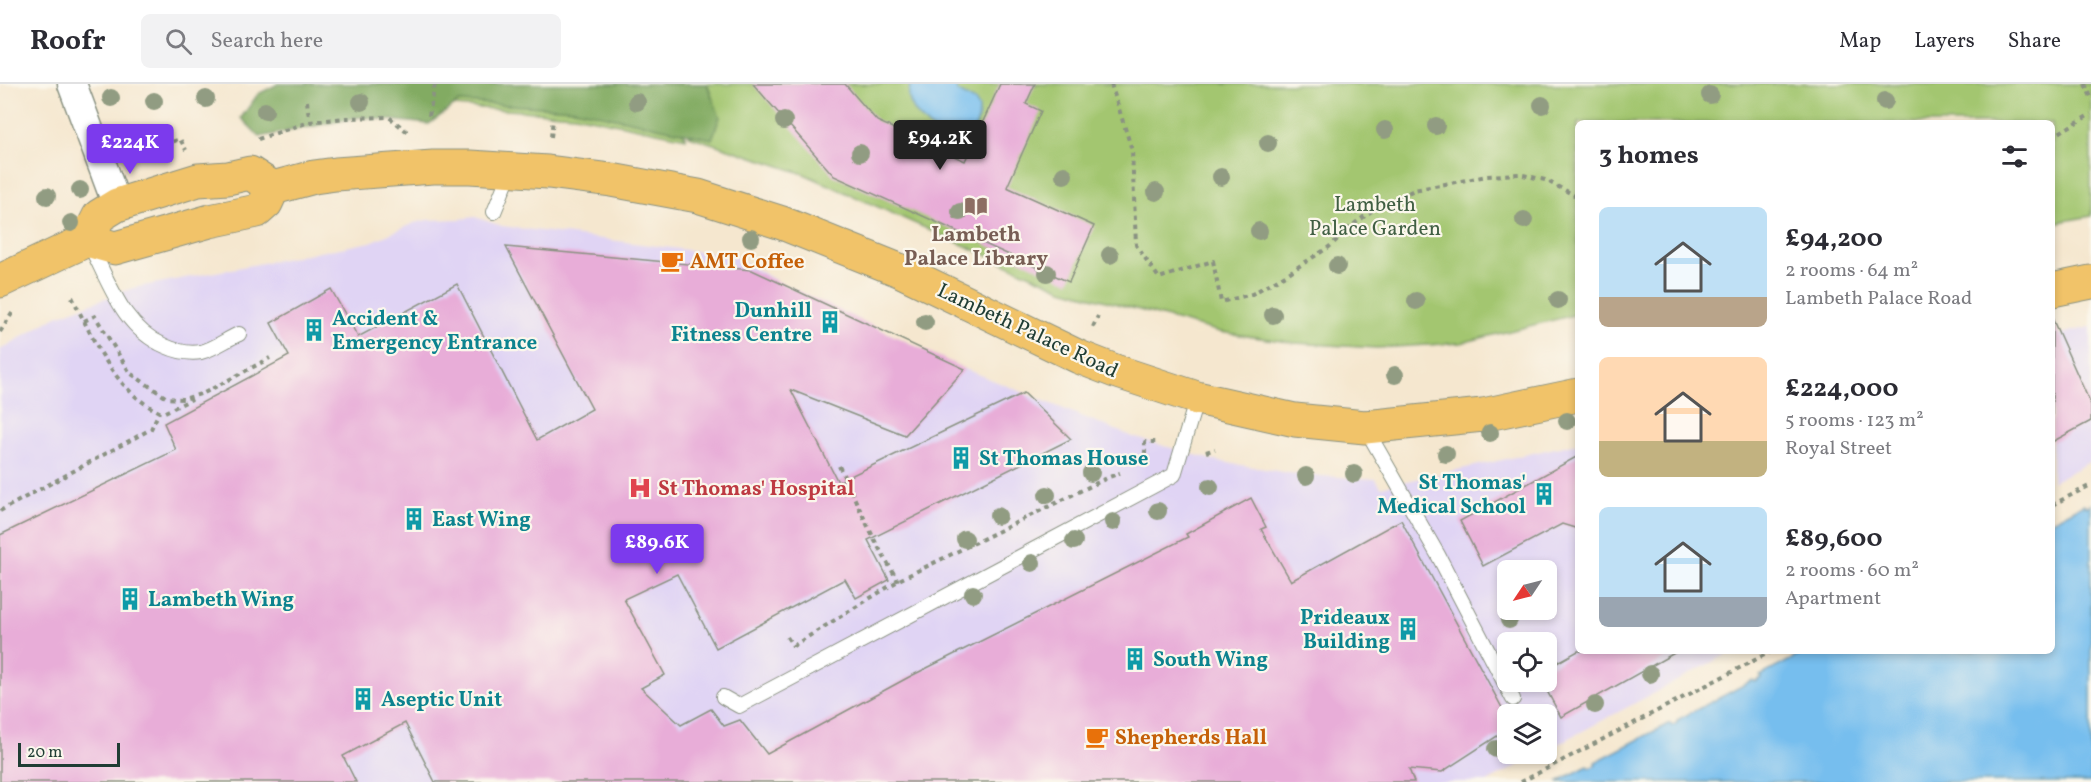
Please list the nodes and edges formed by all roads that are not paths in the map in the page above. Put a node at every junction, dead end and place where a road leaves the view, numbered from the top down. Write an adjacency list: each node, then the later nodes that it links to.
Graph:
1 (72, 84): 4 (street)
2 (512, 168): 3 (main road, Lambeth Palace Road); 5 (lane); 12 (main road, Lambeth Palace Road)
3 (273, 188): 4 (main road); 6 (main road)
4 (117, 205): 6 (main road)
5 (494, 212)
6 (87, 240): 7 (main road); 10 (lane)
7 (0, 281)
8 (2091, 282): 9 (main road)
9 (2055, 289)
10 (239, 334)
11 (1575, 396): 13 (main road, Lambeth Palace Road)
12 (1197, 398): 13 (main road, Lambeth Palace Road); 14 (lane)
13 (1365, 427): 15 (lane)
14 (723, 697)
15 (1513, 699)

